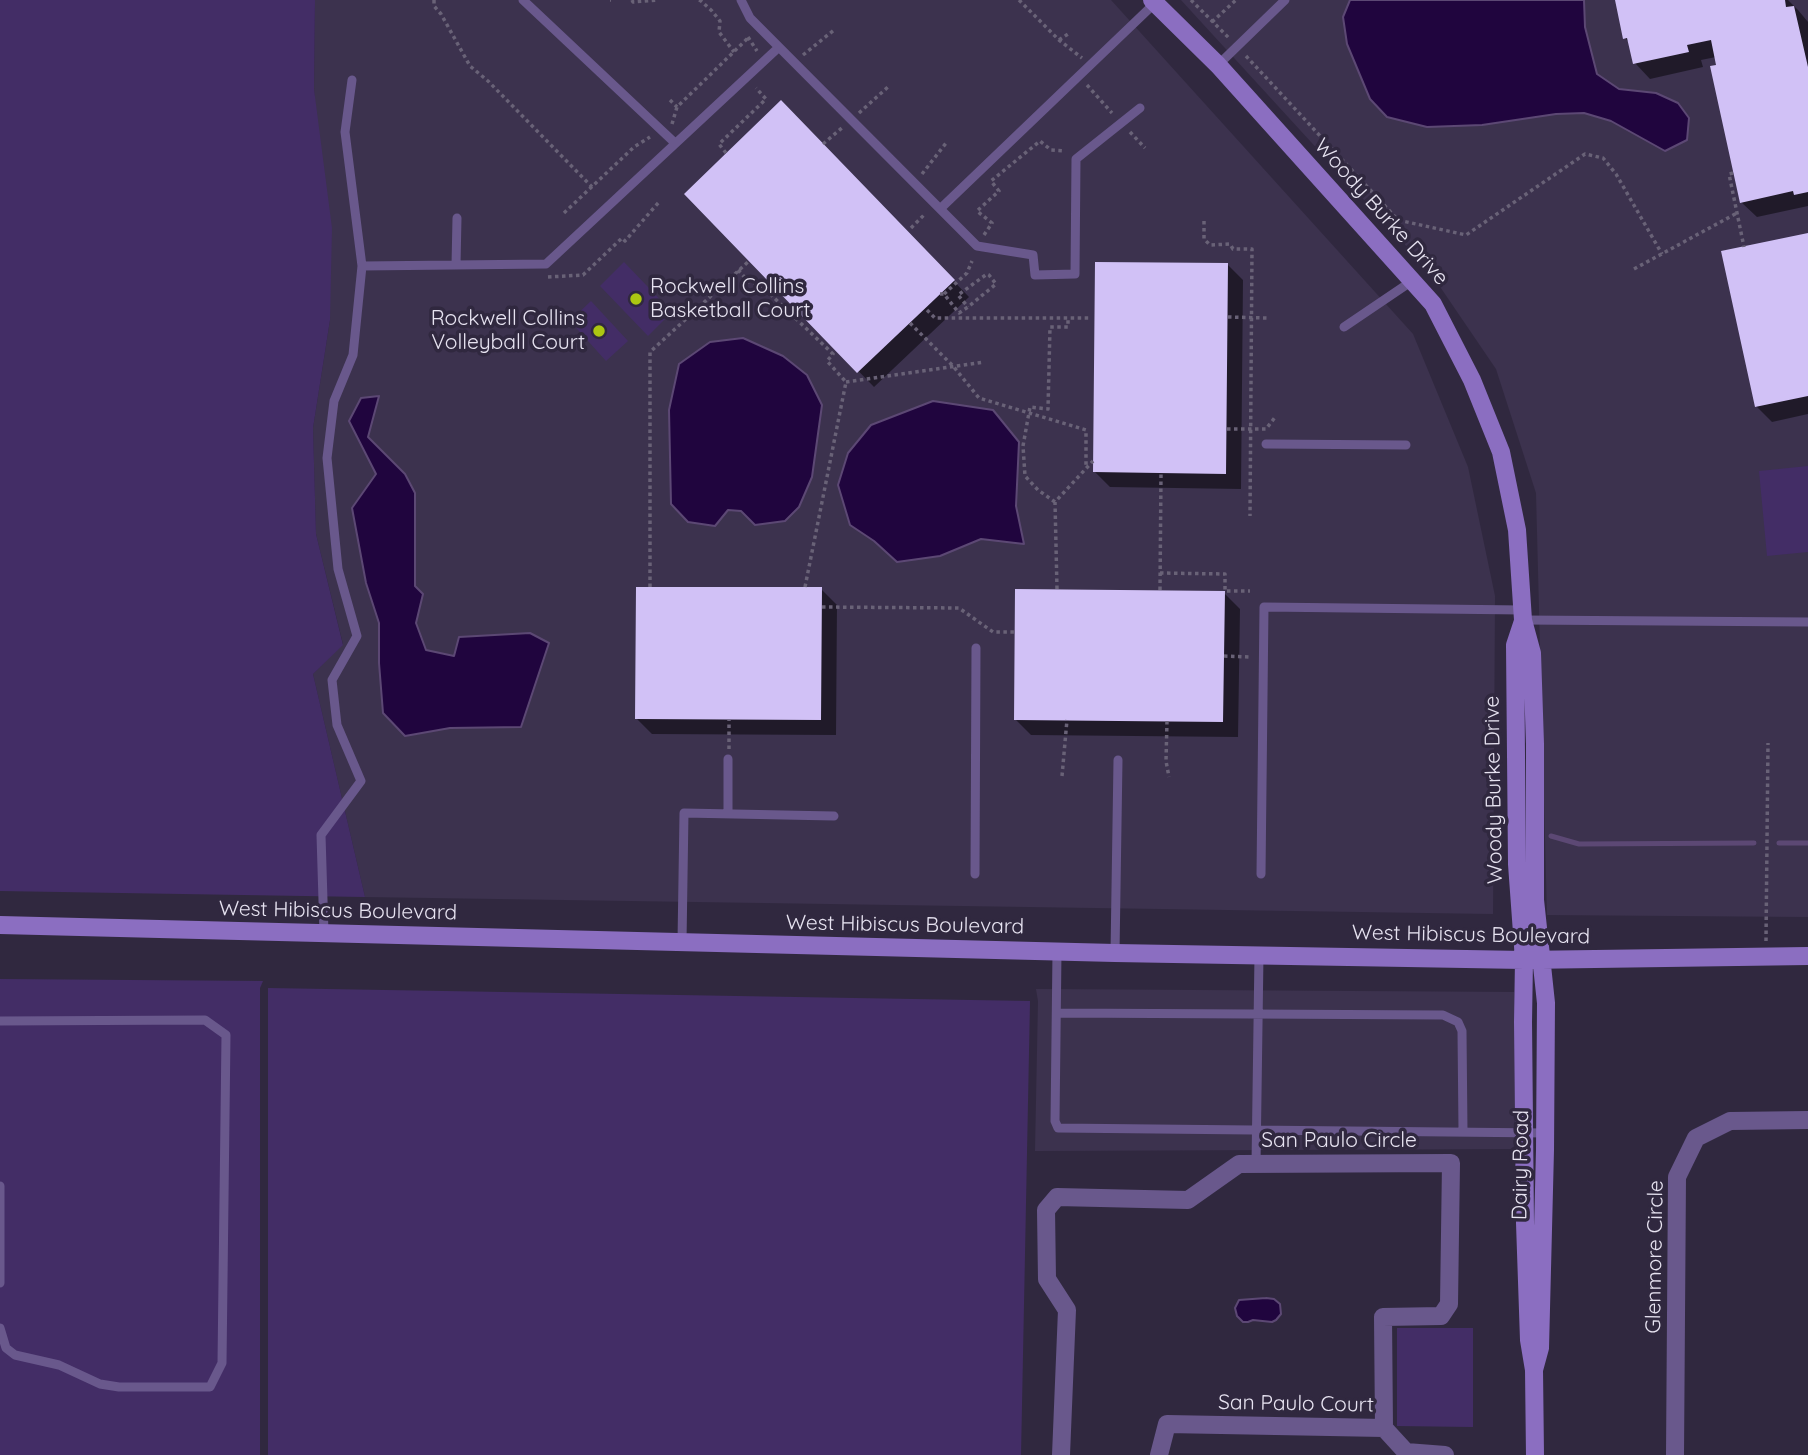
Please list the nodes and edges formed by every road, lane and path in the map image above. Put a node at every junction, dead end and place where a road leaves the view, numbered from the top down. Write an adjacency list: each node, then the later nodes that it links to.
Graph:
1 (434, 0): 30 (path)
2 (523, 0): 26 (lane)
3 (632, 0): 4 (path)
4 (658, 0)
5 (699, 0): 18 (path)
6 (741, 0): 17 (lane)
7 (1019, 0): 15 (path)
8 (1191, 0): 12 (path)
9 (1236, 0): 12 (path)
10 (1285, 0): 16 (lane)
11 (1153, 1): 20 (lane); 21 (street, Woody Burke Drive)
12 (1212, 22): 16 (path)
13 (834, 30): 19 (path)
14 (1068, 34): 15 (path)
15 (1059, 40): 20 (path)
16 (1237, 46): 21 (lane); 39 (path)
17 (778, 48): 19 (lane); 26 (lane)
18 (734, 52)
19 (793, 62): 29 (lane)
20 (1090, 64): 32 (lane)
21 (1218, 65): 47 (street, Woody Burke Drive)
22 (352, 80): 43 (lane)
23 (670, 100): 24 (path)
24 (677, 107)
25 (1140, 108): 32 (lane)
26 (676, 143): 42 (lane)
27 (946, 143): 29 (path)
28 (1733, 173): 33 (path)
29 (915, 184): 32 (lane)
30 (592, 187)
31 (659, 202): 46 (path)
32 (940, 209)
33 (1737, 213): 38 (path); 39 (path)
34 (925, 214): 37 (path)
35 (457, 218): 42 (lane)
36 (1204, 221): 53 (path)
37 (911, 228)
38 (1744, 247)
39 (1662, 254): 44 (path)
40 (749, 261): 45 (path)
41 (972, 261): 48 (path)
42 (456, 265): 43 (lane)
43 (362, 266): 97 (lane)
44 (1634, 269)
45 (738, 271): 59 (path); 72 (path)
46 (542, 278)
47 (1412, 281): 56 (lane); 78 (street, Woody Burke Drive)
48 (968, 307): 48 (path)
49 (927, 310): 51 (path)
50 (1228, 317): 53 (path)
51 (1068, 318): 52 (path); 60 (path)
52 (1091, 318)
53 (1252, 318): 54 (path); 63 (path)
54 (1267, 318)
55 (910, 323): 58 (path)
56 (1344, 327)
57 (984, 362): 58 (path)
58 (953, 366): 59 (path); 60 (path)
59 (846, 382): 73 (path)
60 (1029, 413): 67 (path); 69 (path)
61 (1276, 416): 63 (path)
62 (1227, 429): 63 (path)
63 (1251, 429): 70 (path)
64 (1266, 444): 65 (lane)
65 (1406, 445)
66 (1093, 460): 67 (path)
67 (1086, 468): 69 (path)
68 (1161, 473): 71 (path)
69 (1055, 502): 74 (path)
70 (1250, 516)
71 (1160, 573): 75 (path); 76 (path)
72 (650, 586)
73 (806, 587)
74 (1057, 590)
75 (1160, 590)
76 (1250, 591)
77 (822, 607): 80 (path)
78 (1523, 615): 79 (lane); 83 (lane); 104 (street, Woody Burke Drive)
79 (1808, 622)
80 (1015, 632)
81 (976, 648): 94 (lane)
82 (1224, 656): 83 (path)
83 (1263, 657): 95 (lane)
84 (729, 720): 88 (path)
85 (1068, 720): 90 (path)
86 (1167, 722): 91 (path)
87 (1768, 743): 103 (path)
88 (729, 760): 92 (lane)
89 (1118, 760): 100 (lane)
90 (1062, 776)
91 (1169, 777)
92 (728, 813): 93 (lane); 98 (lane)
93 (834, 816)
94 (975, 874)
95 (1261, 874)
96 (0, 925): 97 (street, West Hibiscus Boulevard)
97 (324, 933): 98 (street, West Hibiscus Boulevard)
98 (682, 942): 99 (street, West Hibiscus Boulevard)
99 (1057, 952): 100 (street, West Hibiscus Boulevard); 105 (lane)
100 (1115, 953): 101 (street, West Hibiscus Boulevard)
101 (1259, 955): 104 (street, West Hibiscus Boulevard); 106 (lane)
102 (1808, 956): 103 (street, West Hibiscus Boulevard)
103 (1766, 957): 104 (street, West Hibiscus Boulevard)
104 (1533, 960): 111 (street, Dairy Road); 112 (street, Dairy Road)
105 (1056, 1013): 106 (lane); 109 (lane)
106 (1258, 1014): 109 (lane); 110 (lane)
107 (0, 1021): 116 (lane)
108 (1808, 1120): 123 (street, Glenmore Circle)
109 (1257, 1130): 110 (lane); 113 (lane)
110 (1463, 1132): 111 (lane)
111 (1524, 1132): 112 (lane); 117 (street, Dairy Road)
112 (1545, 1133): 117 (street, Dairy Road)
113 (1256, 1164): 118 (street, San Paulo Circle); 119 (street, San Paulo Circle)
114 (0, 1186): 115 (lane)
115 (0, 1283)
116 (0, 1328)
117 (1534, 1370): 122 (street, Dairy Road)
118 (1384, 1428): 120 (street, San Paulo Court); 121 (street, San Paulo Court)
119 (1061, 1455)
120 (1159, 1455)
121 (1445, 1455)
122 (1535, 1455)
123 (1675, 1455)

